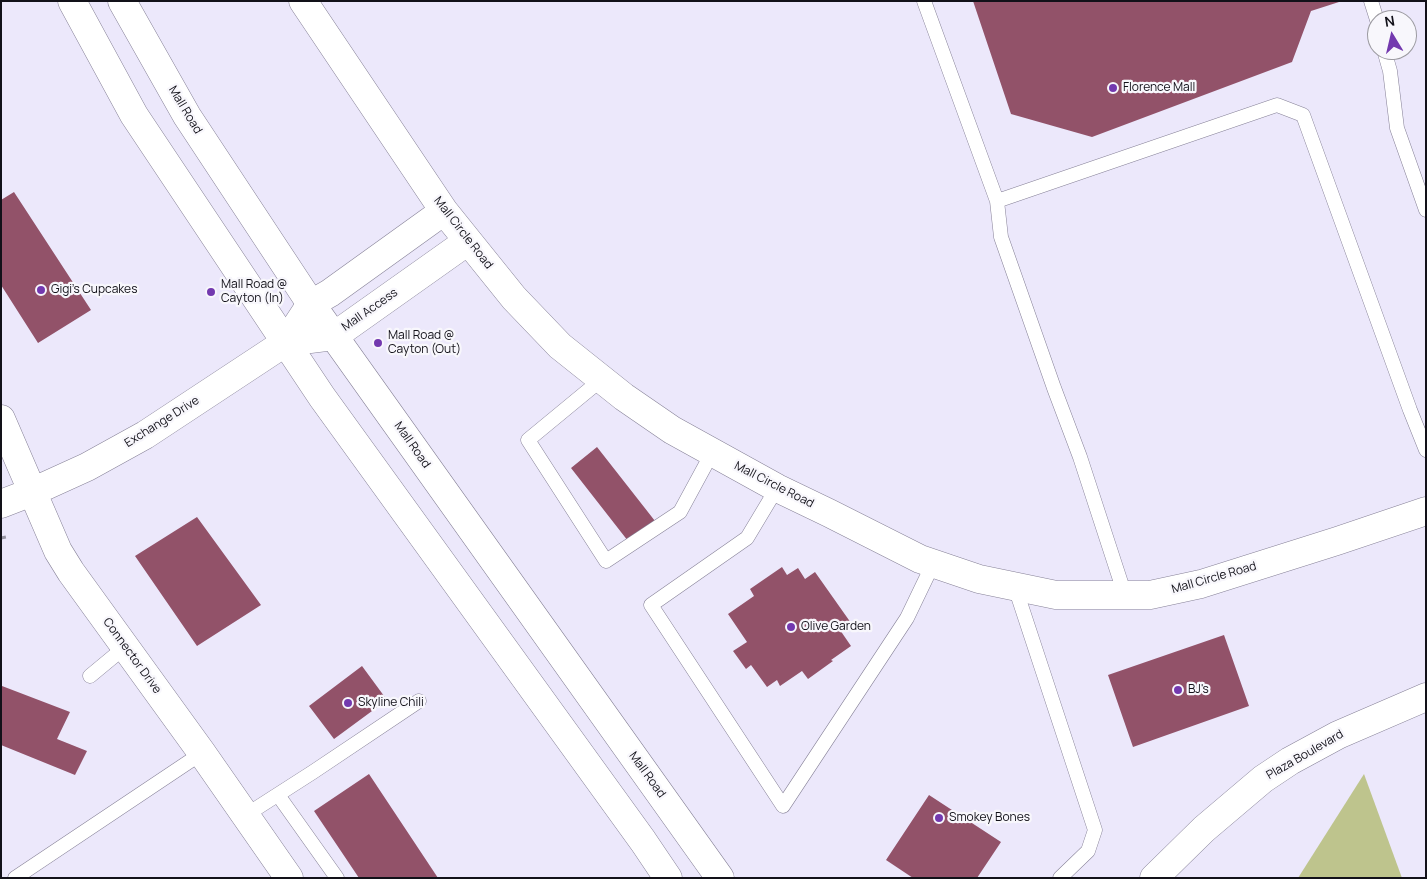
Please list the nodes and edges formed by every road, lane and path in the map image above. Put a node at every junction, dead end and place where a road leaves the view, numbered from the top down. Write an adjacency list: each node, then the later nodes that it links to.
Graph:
1 (72, 1): 12 (street)
2 (122, 1): 10 (street, Mall Road)
3 (303, 1): 8 (street, Mall Circle Road)
4 (924, 1): 6 (lane)
5 (1387, 60): 7 (lane)
6 (997, 201): 15 (lane); 25 (lane)
7 (1426, 210)
8 (444, 211): 9 (street, Mall Circle Road); 10 (street)
9 (468, 241): 11 (street, Mall Access); 13 (street, Mall Circle Road)
10 (312, 304): 11 (street, Mall Road); 12 (street)
11 (334, 336): 12 (street, Mall Access); 37 (street, Mall Road)
12 (286, 342): 18 (street, Exchange Drive); 36 (street)
13 (602, 379): 16 (street, Mall Circle Road); 16 (lane)
14 (1, 420): 18 (street, Connector Drive)
15 (1426, 450)
16 (712, 453): 17 (street, Mall Circle Road)
17 (777, 488): 23 (street, Mall Circle Road); 23 (lane)
18 (32, 492): 19 (street, Exchange Drive); 26 (street, Connector Drive)
19 (1, 504)
20 (1426, 511): 25 (street, Mall Circle Road)
21 (6, 536): 22 (path)
22 (1, 538)
23 (933, 564): 24 (street, Mall Circle Road)
24 (1015, 587): 25 (street, Mall Circle Road); 38 (lane)
25 (1125, 595)
26 (125, 647): 27 (lane); 30 (street, Connector Drive)
27 (90, 676)
28 (1426, 697): 39 (street, Plaza Boulevard)
29 (419, 700): 31 (lane)
30 (202, 752): 32 (street, Connector Drive); 33 (lane)
31 (278, 795): 32 (lane); 35 (lane)
32 (246, 815): 34 (street, Connector Drive)
33 (15, 878)
34 (290, 878)
35 (337, 878)
36 (668, 878)
37 (720, 878)
38 (1060, 878)
39 (1154, 878)

